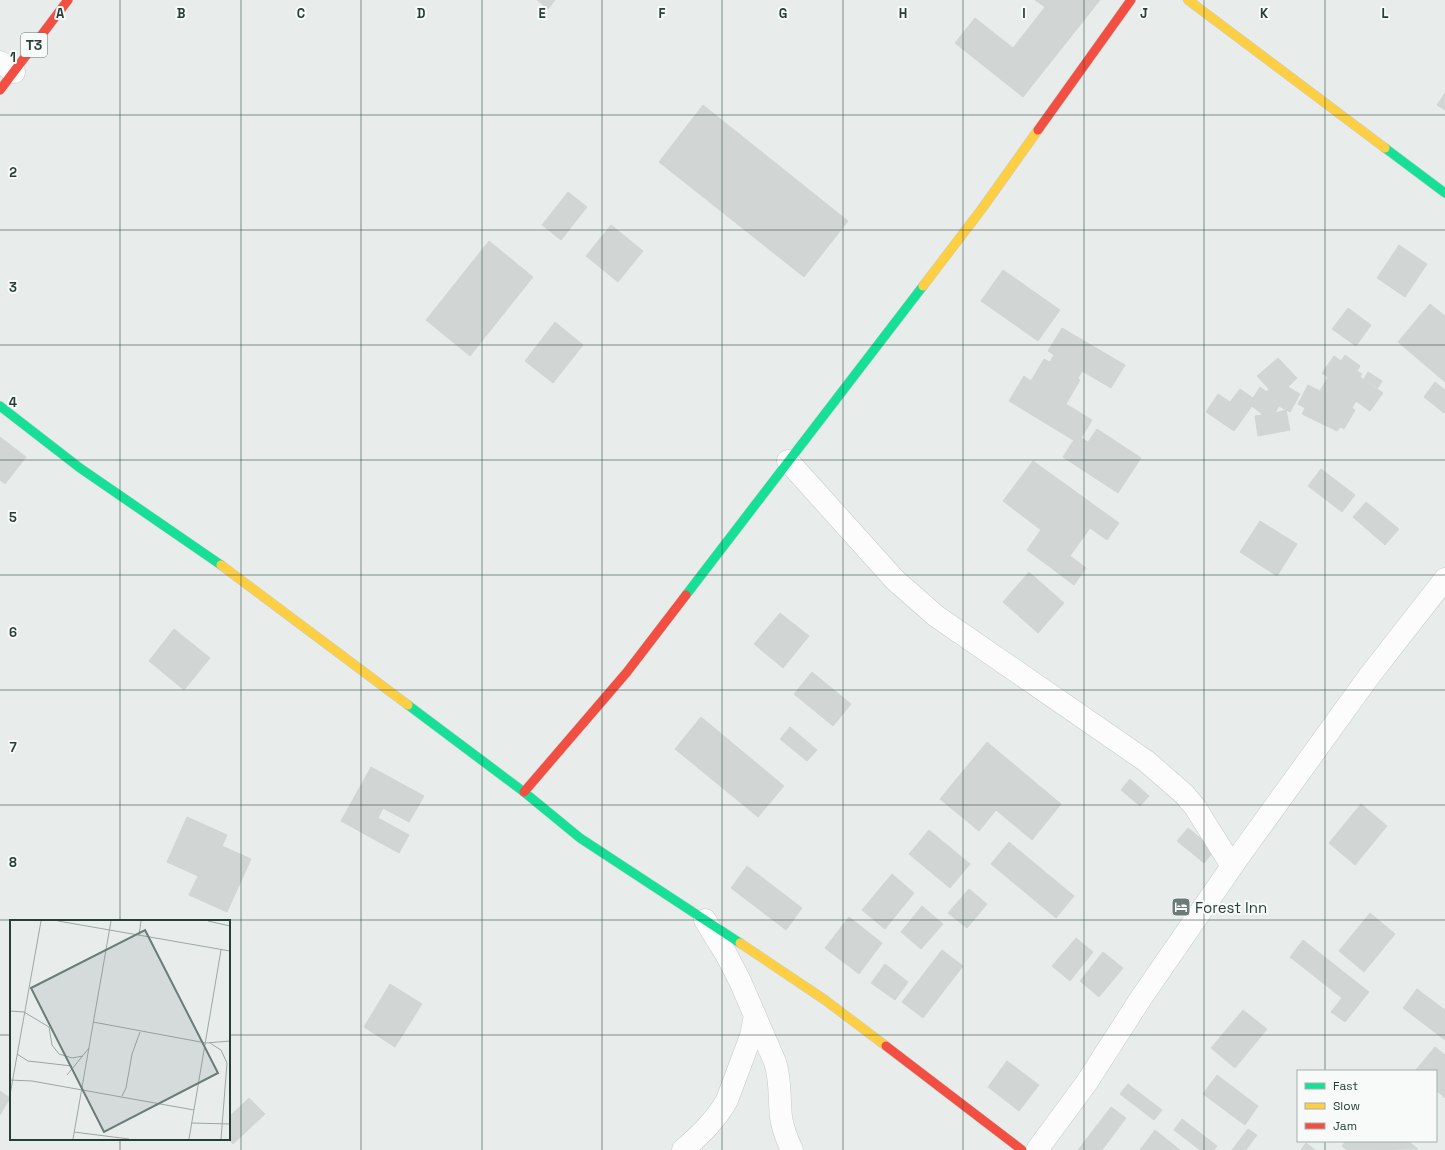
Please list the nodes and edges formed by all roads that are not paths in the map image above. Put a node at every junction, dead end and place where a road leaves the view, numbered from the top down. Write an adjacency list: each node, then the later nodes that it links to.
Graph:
1 (68, 0): 4 (main road, T3)
2 (1131, 0): 8 (main road)
3 (1188, 0): 6 (main road)
4 (7, 67): 5 (main road, T3)
5 (0, 90)
6 (1445, 193)
7 (0, 406): 10 (main road)
8 (788, 461): 10 (main road); 11 (street)
9 (1445, 579): 11 (street)
10 (524, 792): 12 (main road)
11 (1232, 866): 17 (street)
12 (705, 920): 13 (street); 16 (main road)
13 (755, 1016): 14 (street); 15 (street)
14 (788, 1147)
15 (683, 1150)
16 (1022, 1150)
17 (1037, 1150)

